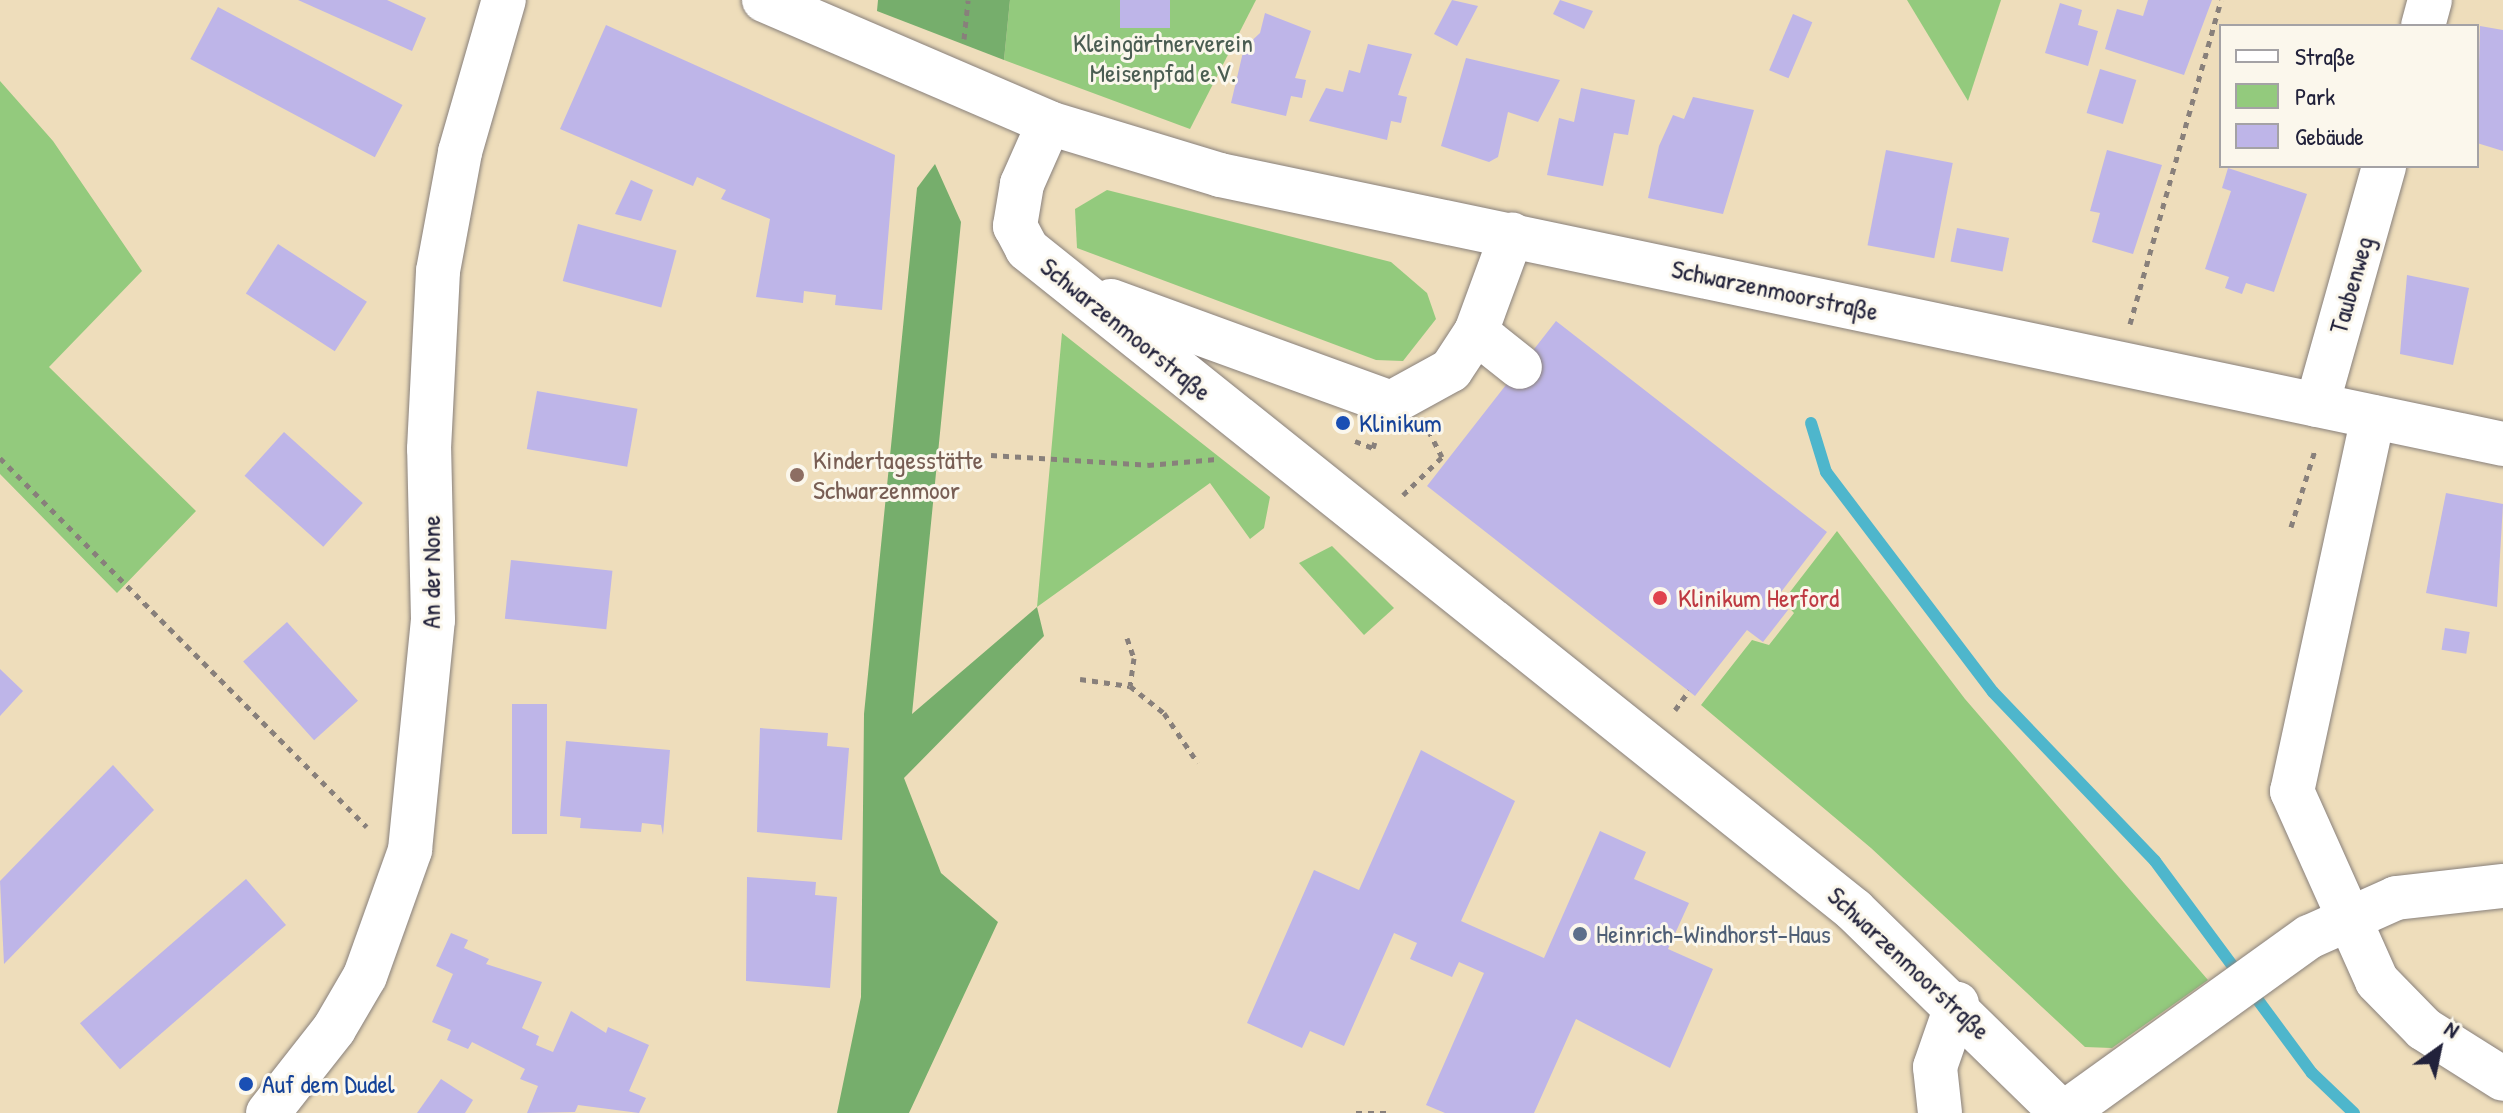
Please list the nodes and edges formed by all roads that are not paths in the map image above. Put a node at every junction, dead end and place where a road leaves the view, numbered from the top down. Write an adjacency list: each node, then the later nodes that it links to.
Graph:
1 (504, 0): 18 (street, An der None)
2 (764, 0): 5 (street, Schwarzenmoorstraße)
3 (2430, 0): 4 (street)
4 (2424, 24)
5 (1049, 123): 7 (street, Schwarzenmoorstraße); 8 (street, Schwarzenmoorstraße)
6 (2383, 168): 11 (street, Taubenweg)
7 (1512, 234): 9 (street); 11 (street, Schwarzenmoorstraße)
8 (1075, 286): 9 (street); 16 (street, Schwarzenmoorstraße)
9 (1476, 332): 10 (street)
10 (1520, 367)
11 (2317, 405): 12 (street, Schwarzenmoorstraße)
12 (2373, 417): 13 (street, Schwarzenmoorstraße); 15 (street)
13 (2503, 444)
14 (2503, 886): 15 (street)
15 (2347, 920): 17 (street); 20 (street)
16 (1957, 1004): 19 (street); 20 (street, Schwarzenmoorstraße)
17 (2503, 1079)
18 (268, 1113)
19 (1940, 1113)
20 (2063, 1113)

